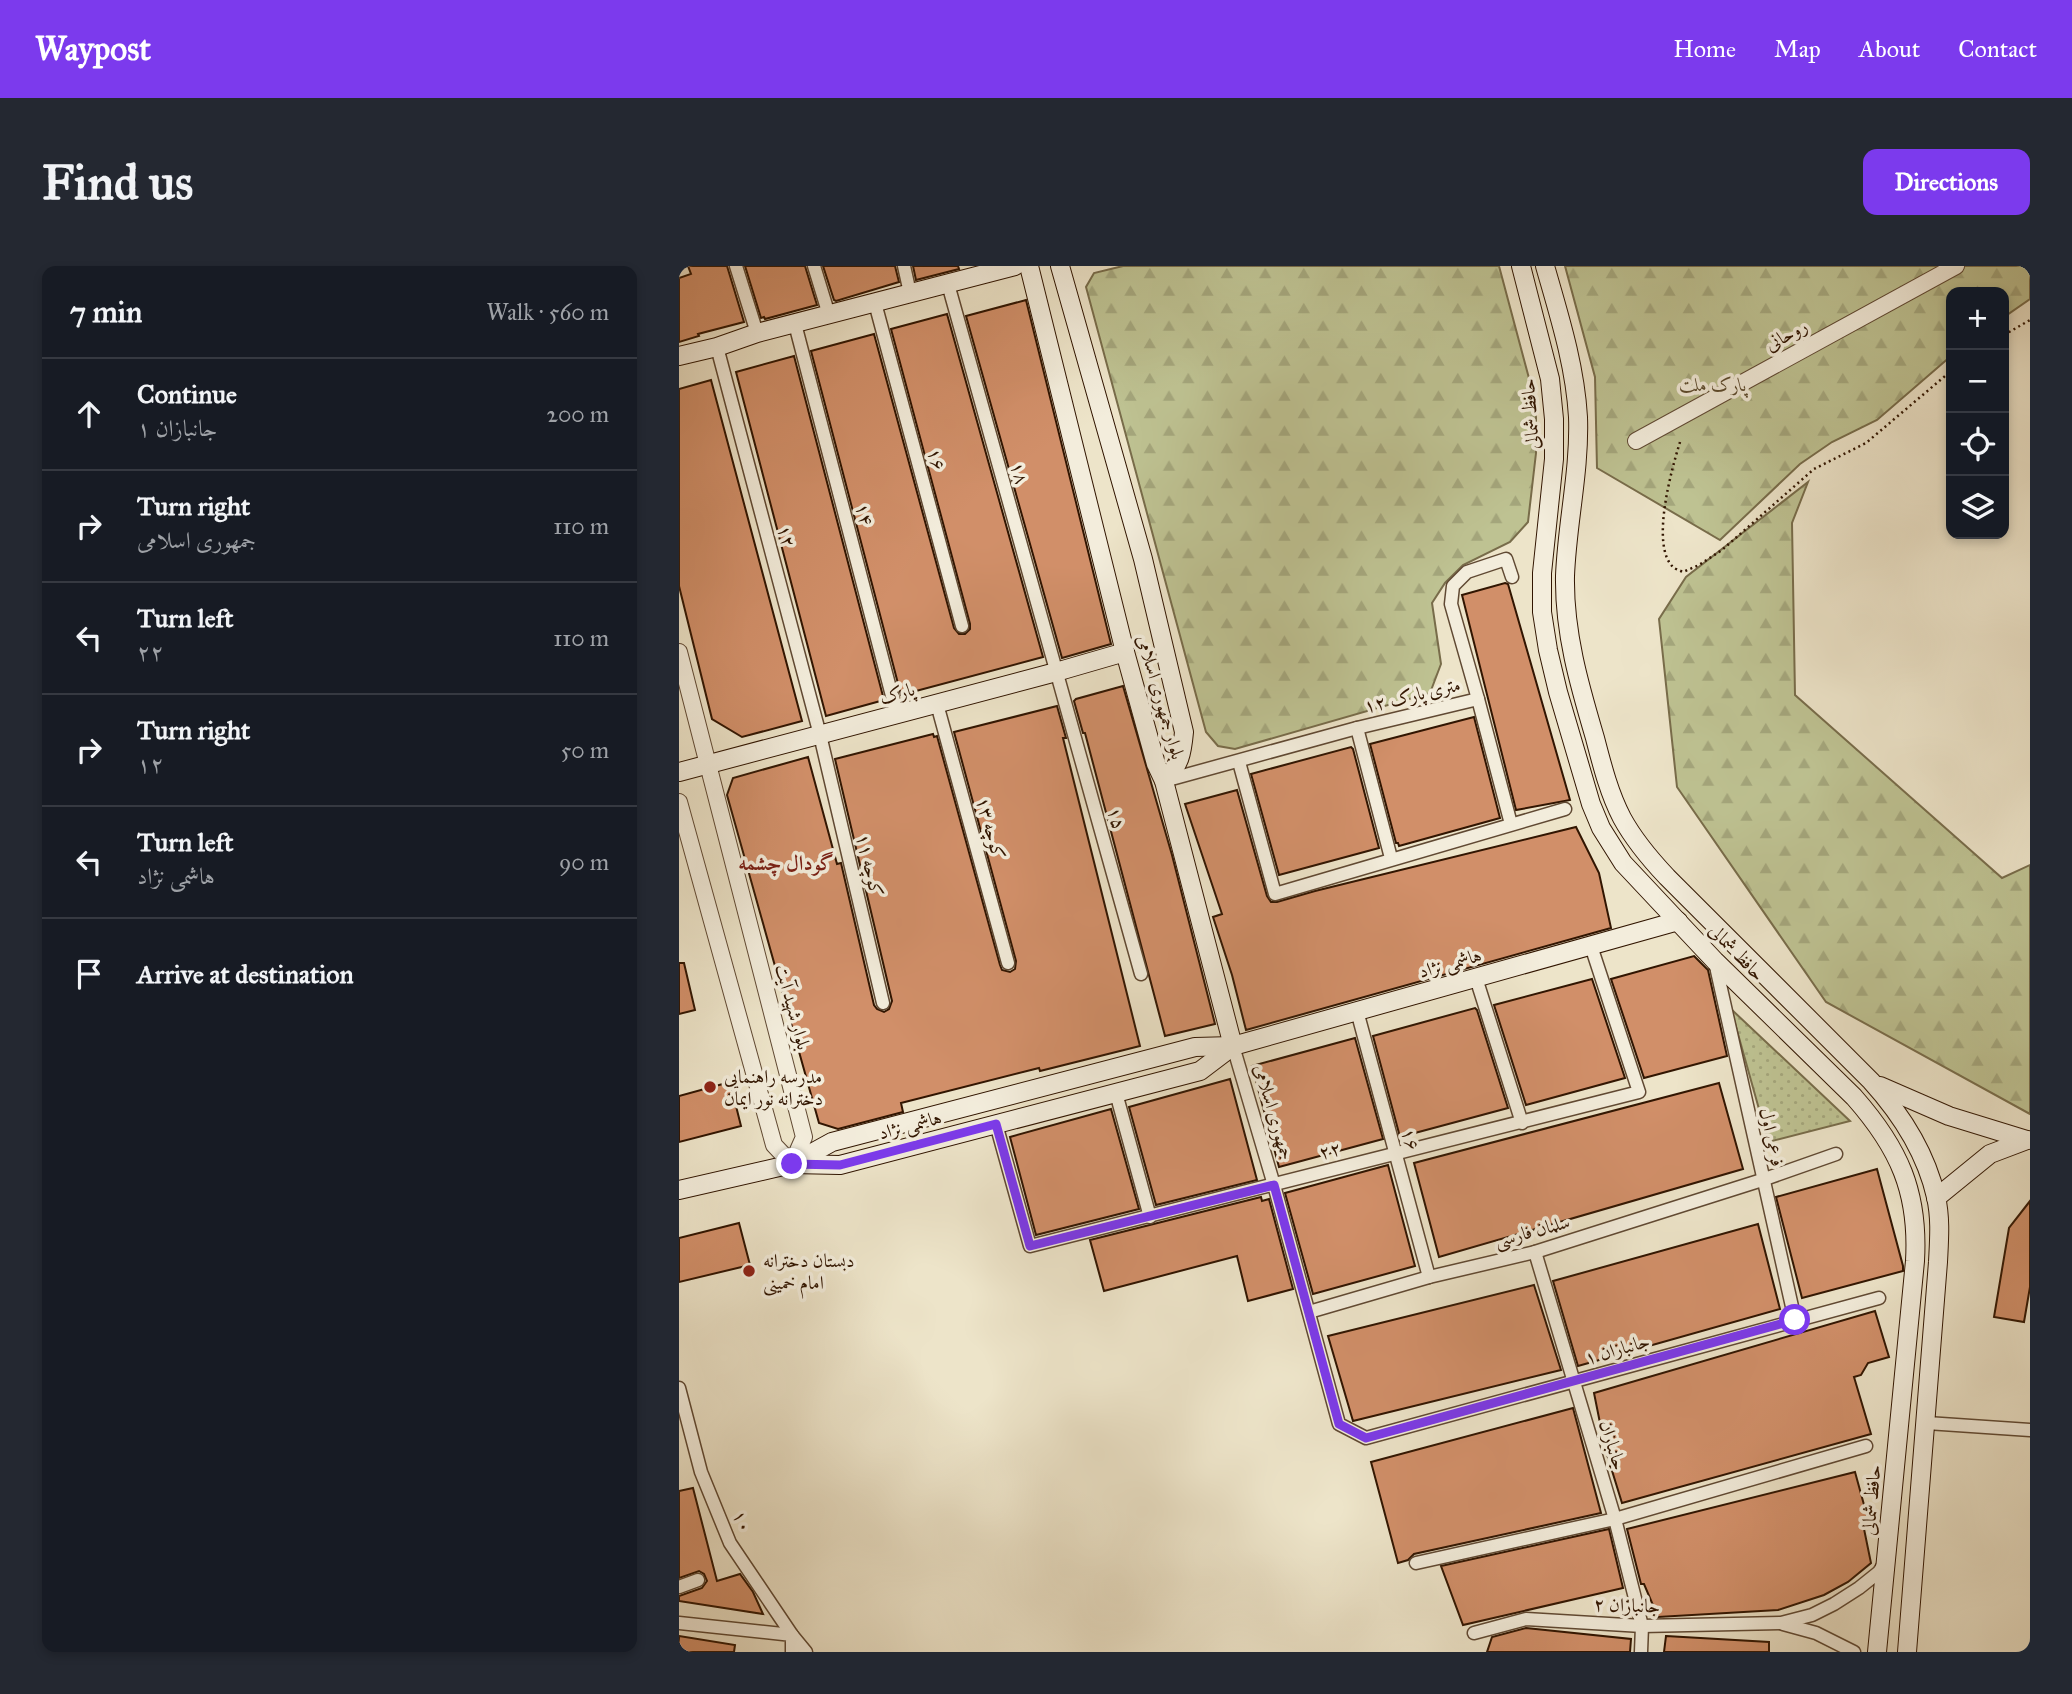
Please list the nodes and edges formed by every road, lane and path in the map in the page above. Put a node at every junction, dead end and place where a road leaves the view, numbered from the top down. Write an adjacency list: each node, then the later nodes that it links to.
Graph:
1 (736, 266): 18 (street)
2 (814, 266): 14 (street)
3 (904, 266): 12 (street)
4 (1014, 266): 10 (main road)
5 (1029, 266): 27 (main road, بلوار جمهوری اسلامی)
6 (1060, 266): 37 (main road, بلوار جمهوری اسلامی)
7 (1521, 266): 42 (main road, حافظ شمالی)
8 (1545, 266): 51 (main road, حافظ شمالی)
9 (1956, 266): 22 (street, روحانی)
10 (994, 269): 11 (main road)
11 (948, 284): 12 (main road); 28 (street, ۱۸)
12 (910, 293): 13 (main road)
13 (874, 303): 14 (main road); 25 (street, ۱۶)
14 (829, 315): 16 (main road)
15 (2030, 320): 17 (path)
16 (795, 324): 18 (main road); 31 (street, ۱۴)
17 (2009, 332)
18 (757, 333): 19 (main road)
19 (717, 347): 20 (main road); 33 (street, ۱۲)
20 (679, 356)
21 (1946, 375): 23 (path)
22 (1636, 441)
23 (1681, 442)
24 (1512, 577): 29 (street, ۱۲ متری پارک)
25 (962, 626)
26 (679, 652): 35 (street, بلوار شهید آیت)
27 (1125, 652): 28 (main road, پارک); 37 (main road, بلوار جمهوری اسلامی)
28 (1056, 672): 30 (main road, پارک); 46 (street, ۱۵)
29 (1479, 699): 32 (street, ۱۲ متری پارک); 40 (street)
30 (937, 704): 31 (main road, پارک); 45 (street, کوچه ۱۳)
31 (897, 715): 33 (main road, پارک)
32 (1357, 728): 34 (street, ۱۲ متری پارک); 41 (street)
33 (820, 736): 35 (main road, پارک); 48 (street, کوچه ۱۱)
34 (1239, 762): 37 (street, ۱۲ متری پارک); 41 (street)
35 (708, 765): 36 (main road, پارک); 58 (street, بلوار شهید آیت)
36 (679, 772)
37 (1164, 781): 50 (main road, جمهوری اسلامی)
38 (679, 802): 58 (street)
39 (1565, 809): 40 (street)
40 (1511, 824): 41 (street)
41 (1391, 858)
42 (1678, 921): 43 (main road, هاشمی نژاد); 44 (main road, حافظ شمالی)
43 (1591, 946): 47 (main road, هاشمی نژاد); 53 (street, ۲۲)
44 (1715, 961): 59 (street, فرعی اول); 76 (main road, حافظ شمالی)
45 (1008, 962)
46 (1141, 974)
47 (1476, 978): 49 (main road, هاشمی نژاد); 53 (street)
48 (883, 1003)
49 (1357, 1011): 50 (main road, هاشمی نژاد); 56 (street, ۱۶)
50 (1233, 1046): 52 (main road, هاشمی نژاد); 58 (main road, هاشمی نژاد); 60 (street, جمهوری اسلامی)
51 (1871, 1081): 55 (main road); 62 (main road, حافظ شمالی)
52 (1116, 1093): 54 (main road, هاشمی نژاد); 63 (street)
53 (1522, 1123): 56 (street, ۲۲)
54 (996, 1124): 58 (main road, هاشمی نژاد); 63 (street, ۲۲)
55 (2029, 1140): 62 (main road)
56 (1395, 1154): 60 (street, ۲۲); 65 (street, ۱۶)
57 (1836, 1154): 59 (street, سلمان فارسی)
58 (792, 1164): 61 (main road, هاشمی نژاد)
59 (1762, 1180): 64 (street, سلمان فارسی); 68 (street, فرعی اول)
60 (1274, 1185): 63 (street, ۲۲); 67 (street, جمهوری اسلامی)
61 (679, 1191)
62 (1936, 1198): 71 (main road, حافظ شمالی)
63 (1150, 1217)
64 (1535, 1252): 65 (street, سلمان فارسی); 69 (street, جانبازان)
65 (1429, 1277): 67 (street, سلمان فارسی)
66 (1879, 1298): 68 (street, جانبازان ۱)
67 (1309, 1312): 73 (street, جمهوری اسلامی)
68 (1795, 1320): 69 (street, جانبازان ۱)
69 (1574, 1381): 73 (street, جانبازان ۱); 75 (street, جانبازان)
70 (679, 1388): 84 (street, ۱۰)
71 (1927, 1423): 72 (street); 90 (main road, حافظ شمالی)
72 (2030, 1430)
73 (1366, 1438)
74 (1866, 1446): 75 (street)
75 (1615, 1519): 77 (street); 82 (street, جانبازان)
76 (1886, 1561): 81 (street); 89 (main road, حافظ شمالی)
77 (1416, 1563)
78 (698, 1580): 79 (street)
79 (679, 1587)
80 (679, 1623): 84 (street)
81 (1781, 1623): 82 (street, جانبازان ۲); 88 (street)
82 (1642, 1626): 83 (street, جانبازان ۲); 87 (street, جانبازان)
83 (1474, 1633)
84 (792, 1635): 85 (street); 86 (street, ۱۰)
85 (792, 1652)
86 (806, 1652)
87 (1641, 1652)
88 (1854, 1652)
89 (1877, 1652)
90 (1907, 1652)

